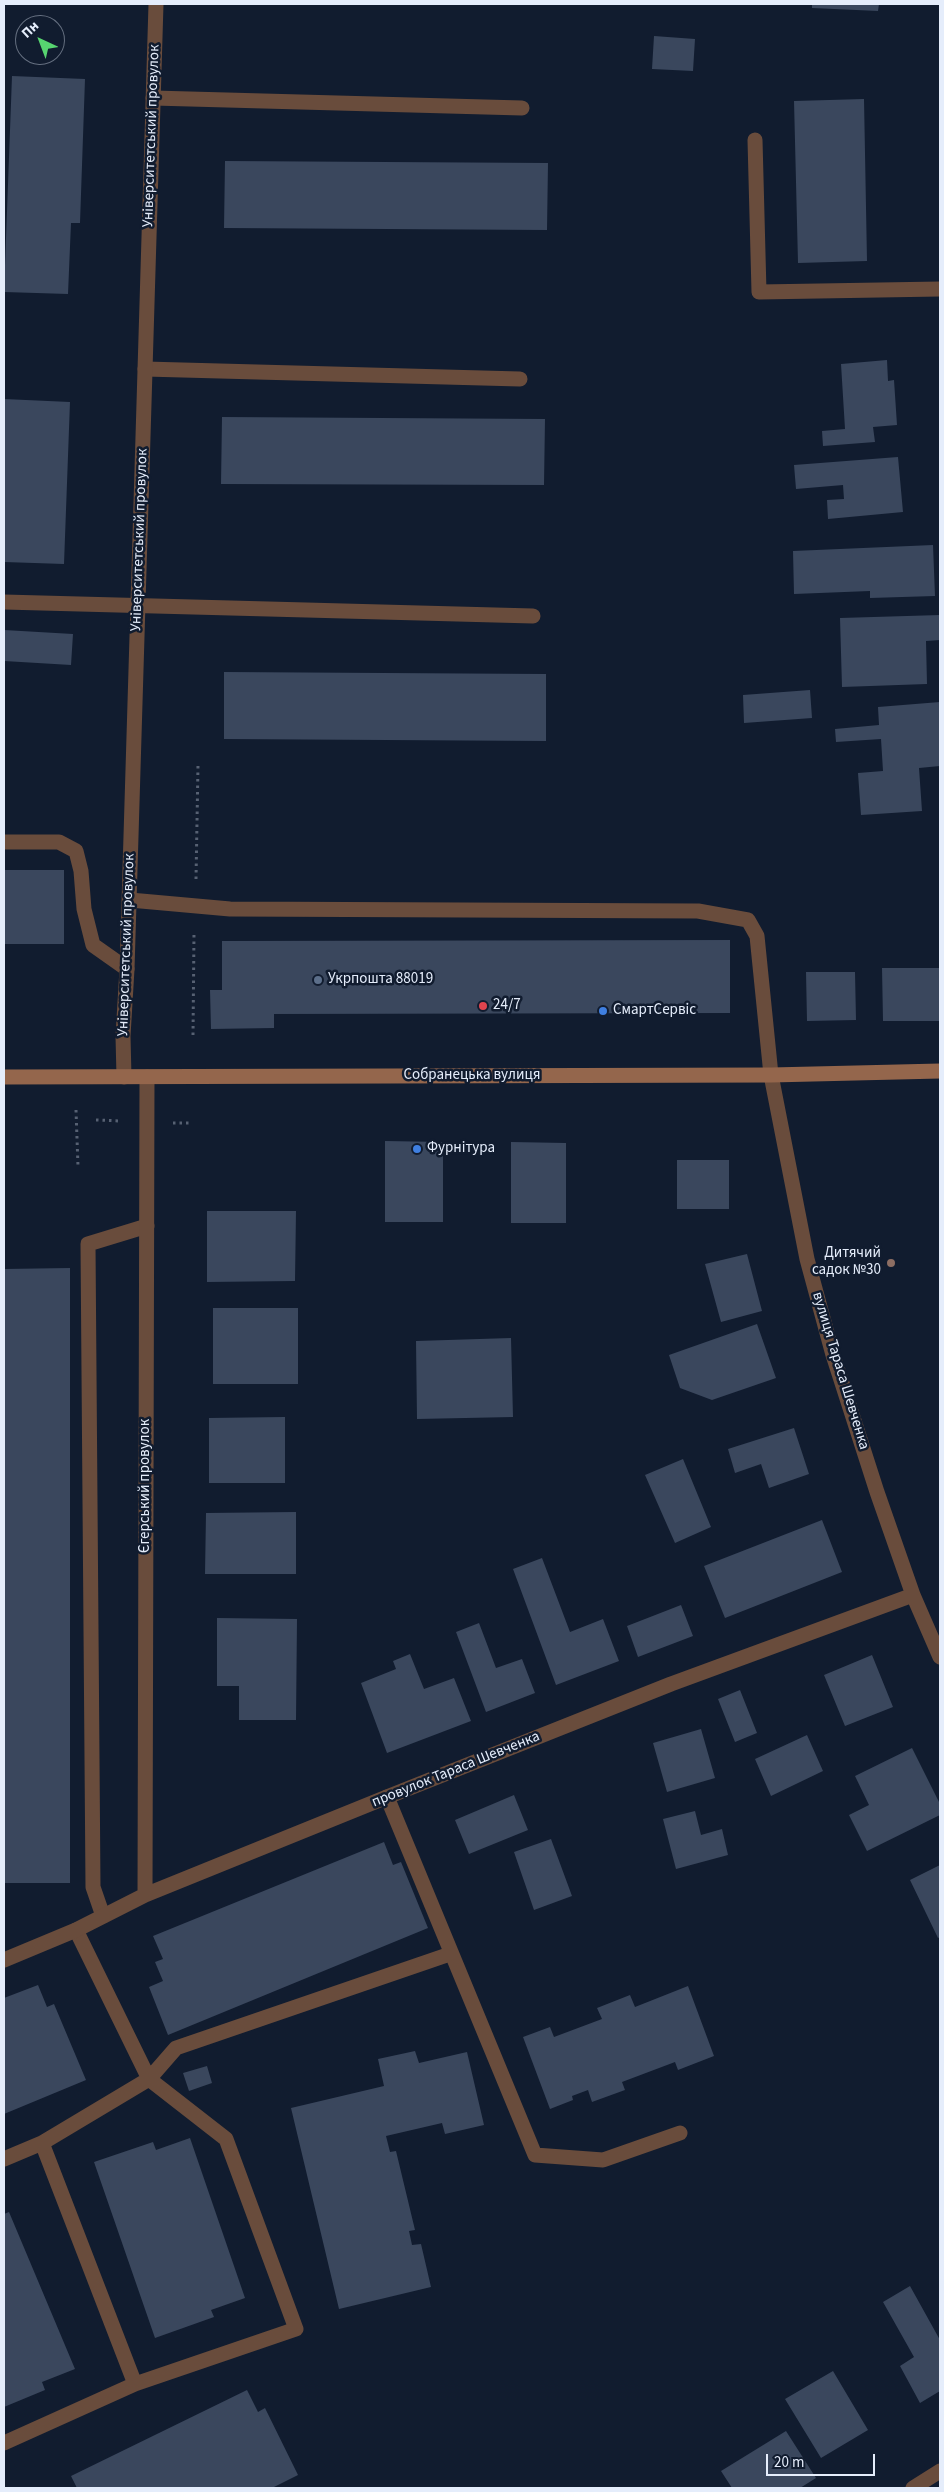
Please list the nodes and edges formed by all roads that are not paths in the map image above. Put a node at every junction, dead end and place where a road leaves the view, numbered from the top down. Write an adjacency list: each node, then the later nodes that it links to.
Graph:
1 (156, 4): 2 (street, Університетський провулок)
2 (153, 98): 3 (street); 6 (street, Університетський провулок)
3 (522, 108)
4 (755, 140): 5 (street)
5 (940, 290)
6 (145, 369): 7 (street); 9 (street, Університетський провулок)
7 (520, 379)
8 (4, 602): 9 (street)
9 (138, 606): 10 (street); 12 (street, Університетський провулок)
10 (533, 616)
11 (4, 842): 13 (street)
12 (130, 900): 13 (street, Університетський провулок); 15 (street, вулиця Тараса Шевченка)
13 (128, 969): 17 (street, Університетський провулок)
14 (940, 1071): 15 (main road, Собранецька вулиця)
15 (770, 1075): 18 (main road, Собранецька вулиця); 20 (street, вулиця Тараса Шевченка)
16 (4, 1077): 17 (main road, Собранецька вулиця)
17 (124, 1077): 18 (main road, Собранецька вулиця)
18 (148, 1077): 19 (street, Єгерський провулок)
19 (147, 1226): 23 (street, Єгерський провулок); 24 (street)
20 (913, 1595): 21 (street, вулиця Тараса Шевченка); 22 (street, провулок Тараса Шевченка)
21 (940, 1657)
22 (387, 1798): 23 (street, провулок Тараса Шевченка); 26 (street)
23 (145, 1895): 24 (street, провулок Тараса Шевченка)
24 (103, 1916): 25 (street, провулок Тараса Шевченка)
25 (76, 1930): 27 (street, провулок Тараса Шевченка); 28 (street)
26 (450, 1954): 28 (street); 29 (street)
27 (4, 1960)
28 (149, 2079): 30 (street); 32 (street)
29 (680, 2133)
30 (42, 2143): 31 (street); 32 (street)
31 (4, 2159)
32 (135, 2384): 33 (street)
33 (4, 2443)
34 (940, 2472): 35 (street)
35 (913, 2488)

